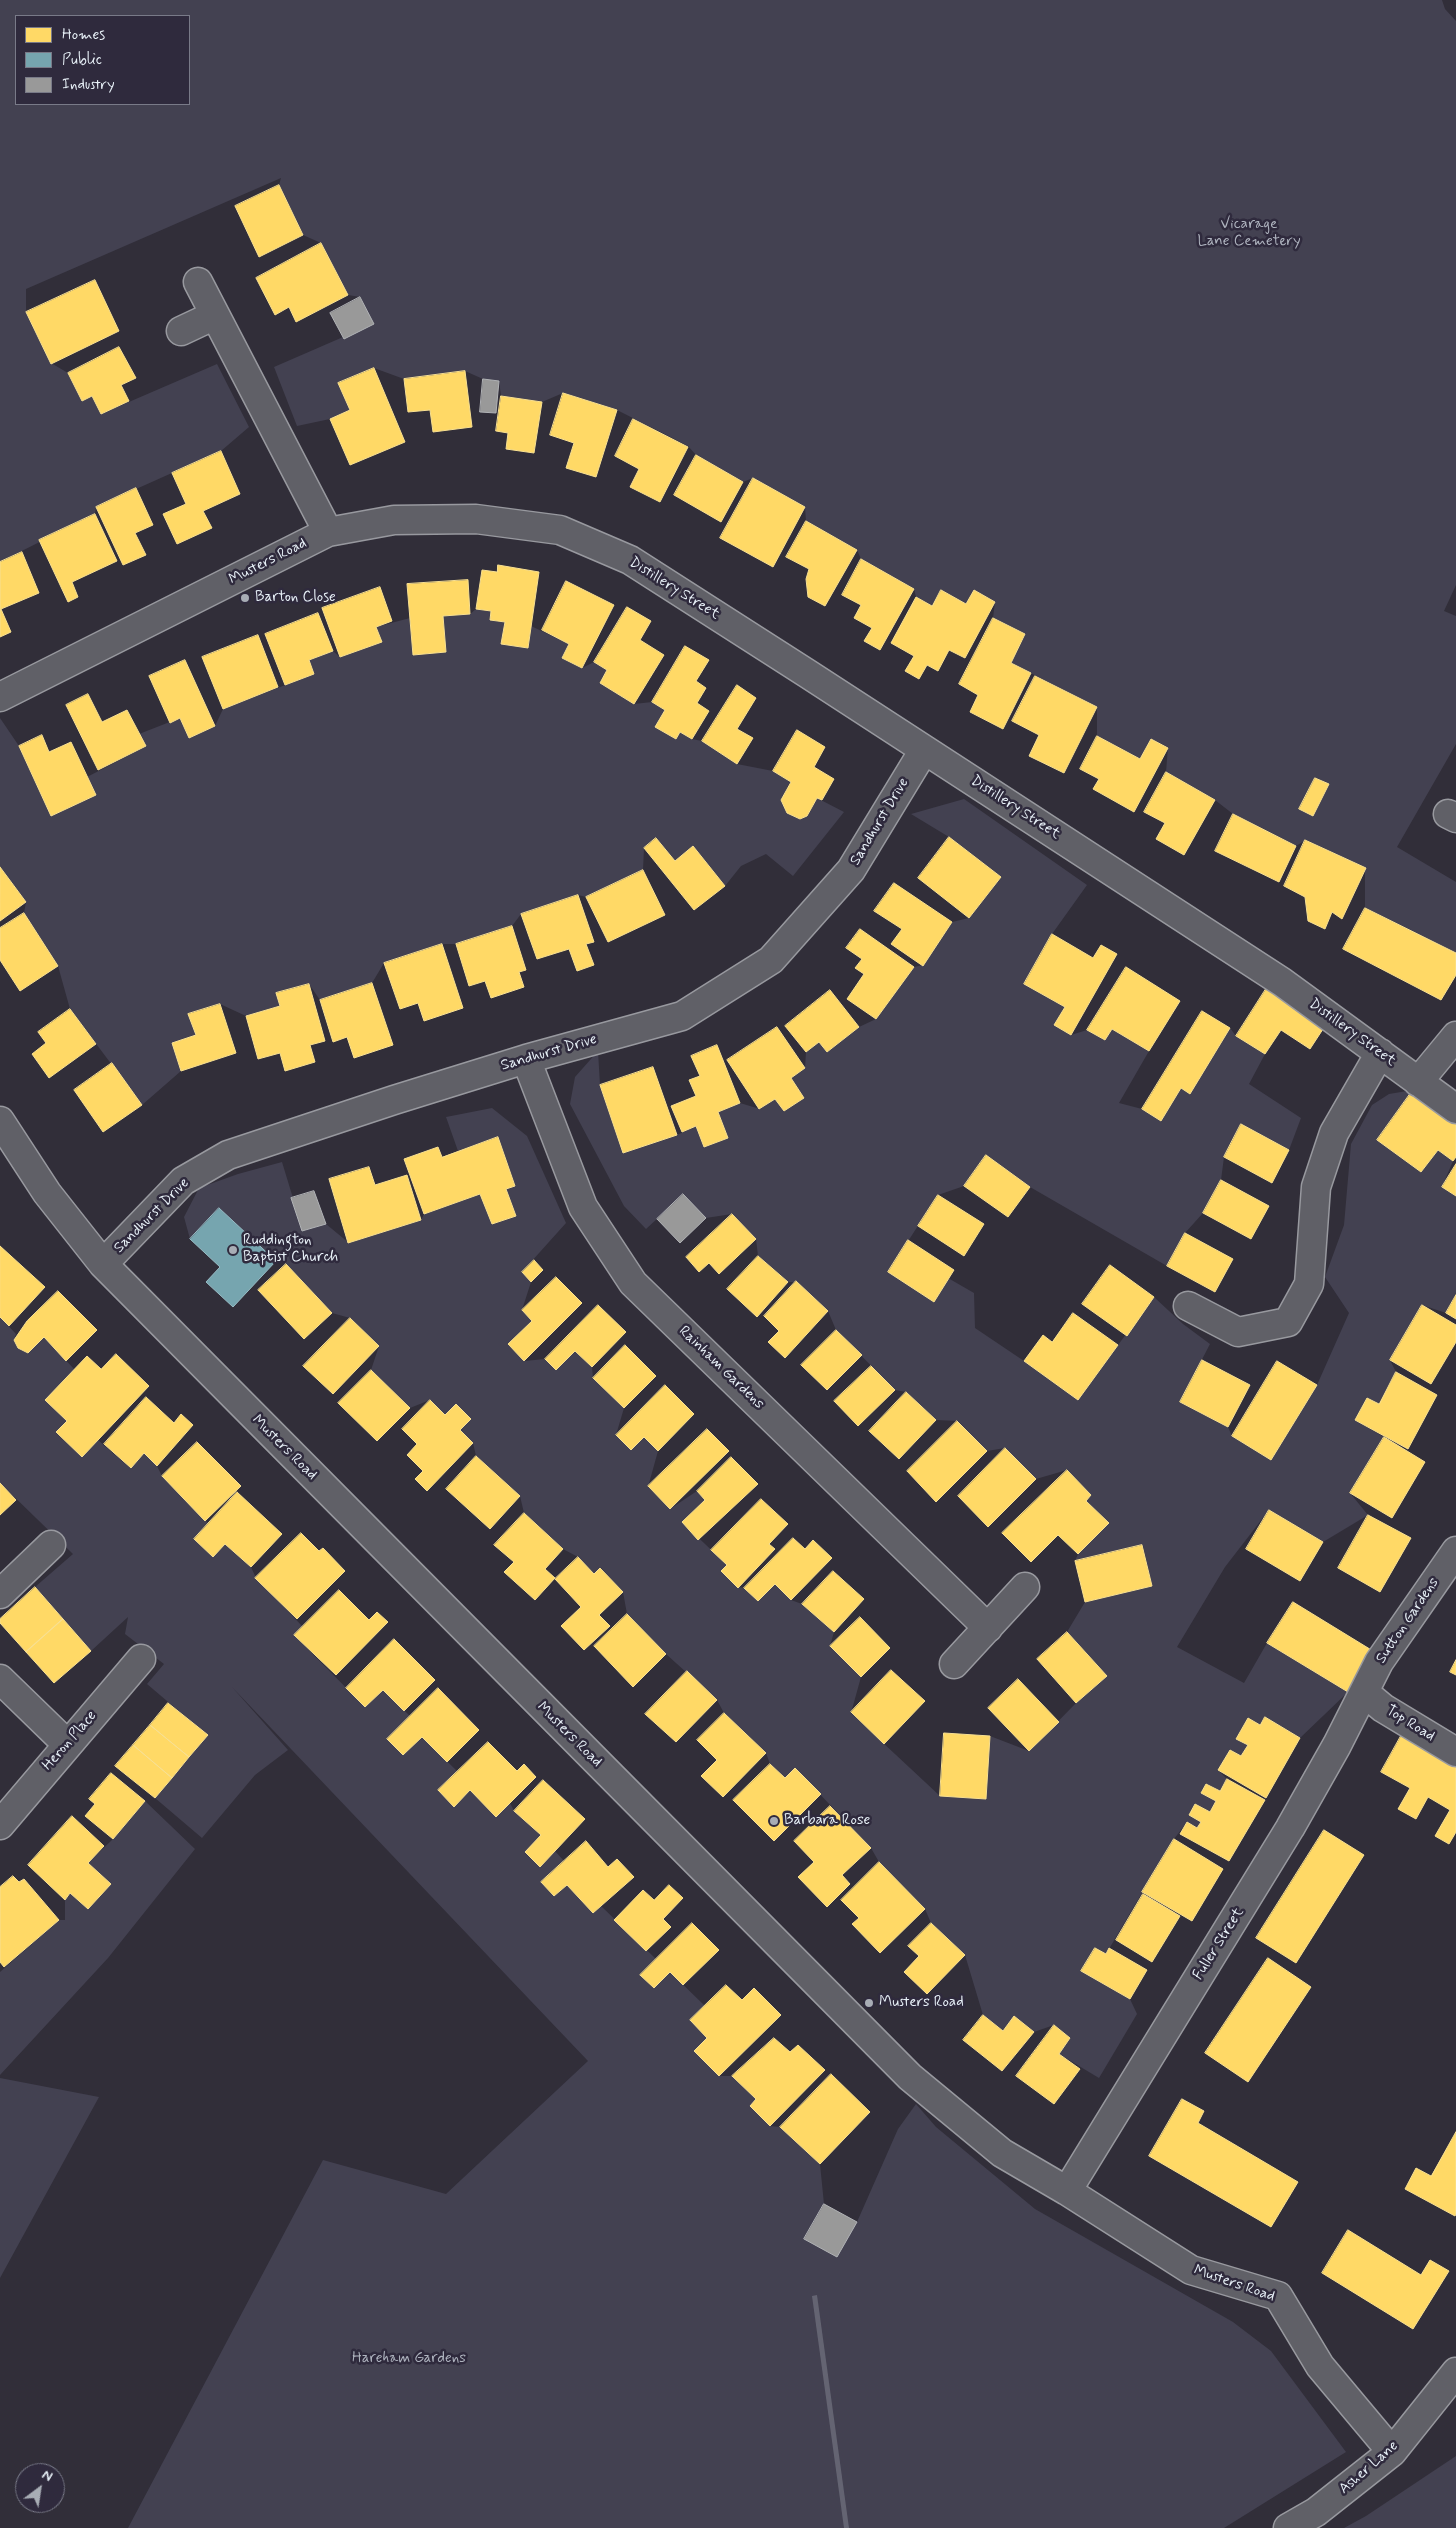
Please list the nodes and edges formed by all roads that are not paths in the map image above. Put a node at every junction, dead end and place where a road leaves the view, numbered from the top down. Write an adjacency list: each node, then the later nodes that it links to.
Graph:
1 (198, 282): 2 (street)
2 (215, 315): 3 (street); 5 (street)
3 (181, 331)
4 (560, 530): 5 (street, Musters Road); 7 (street, Distillery Street)
5 (328, 532): 6 (street, Musters Road)
6 (0, 697)
7 (924, 750): 9 (street, Distillery Street); 10 (street, Sandhurst Drive)
8 (1456, 1036): 11 (street)
9 (1380, 1053): 11 (street, Distillery Street); 15 (street)
10 (526, 1059): 14 (street, Sandhurst Drive); 20 (street, Rainham Gardens)
11 (1418, 1082): 12 (street, Distillery Street)
12 (1456, 1109)
13 (0, 1121): 14 (street, Musters Road)
14 (103, 1264): 28 (street, Musters Road)
15 (1188, 1306)
16 (51, 1545): 19 (street)
17 (1456, 1551): 24 (street, Sutton Gardens)
18 (1025, 1588): 20 (street)
19 (0, 1594)
20 (988, 1628): 22 (street)
21 (141, 1659): 25 (street, Heron Place)
22 (954, 1664)
23 (6, 1684): 25 (street)
24 (1365, 1693): 26 (street, Top Road); 28 (street, Fuller Street)
25 (67, 1744): 27 (street, Heron Place)
26 (1456, 1752)
27 (0, 1824)
28 (1067, 2191): 30 (street, Musters Road)
29 (1456, 2372): 30 (street, Asher Lane)
30 (1392, 2452): 31 (street, Asher Lane)
31 (1288, 2528)

